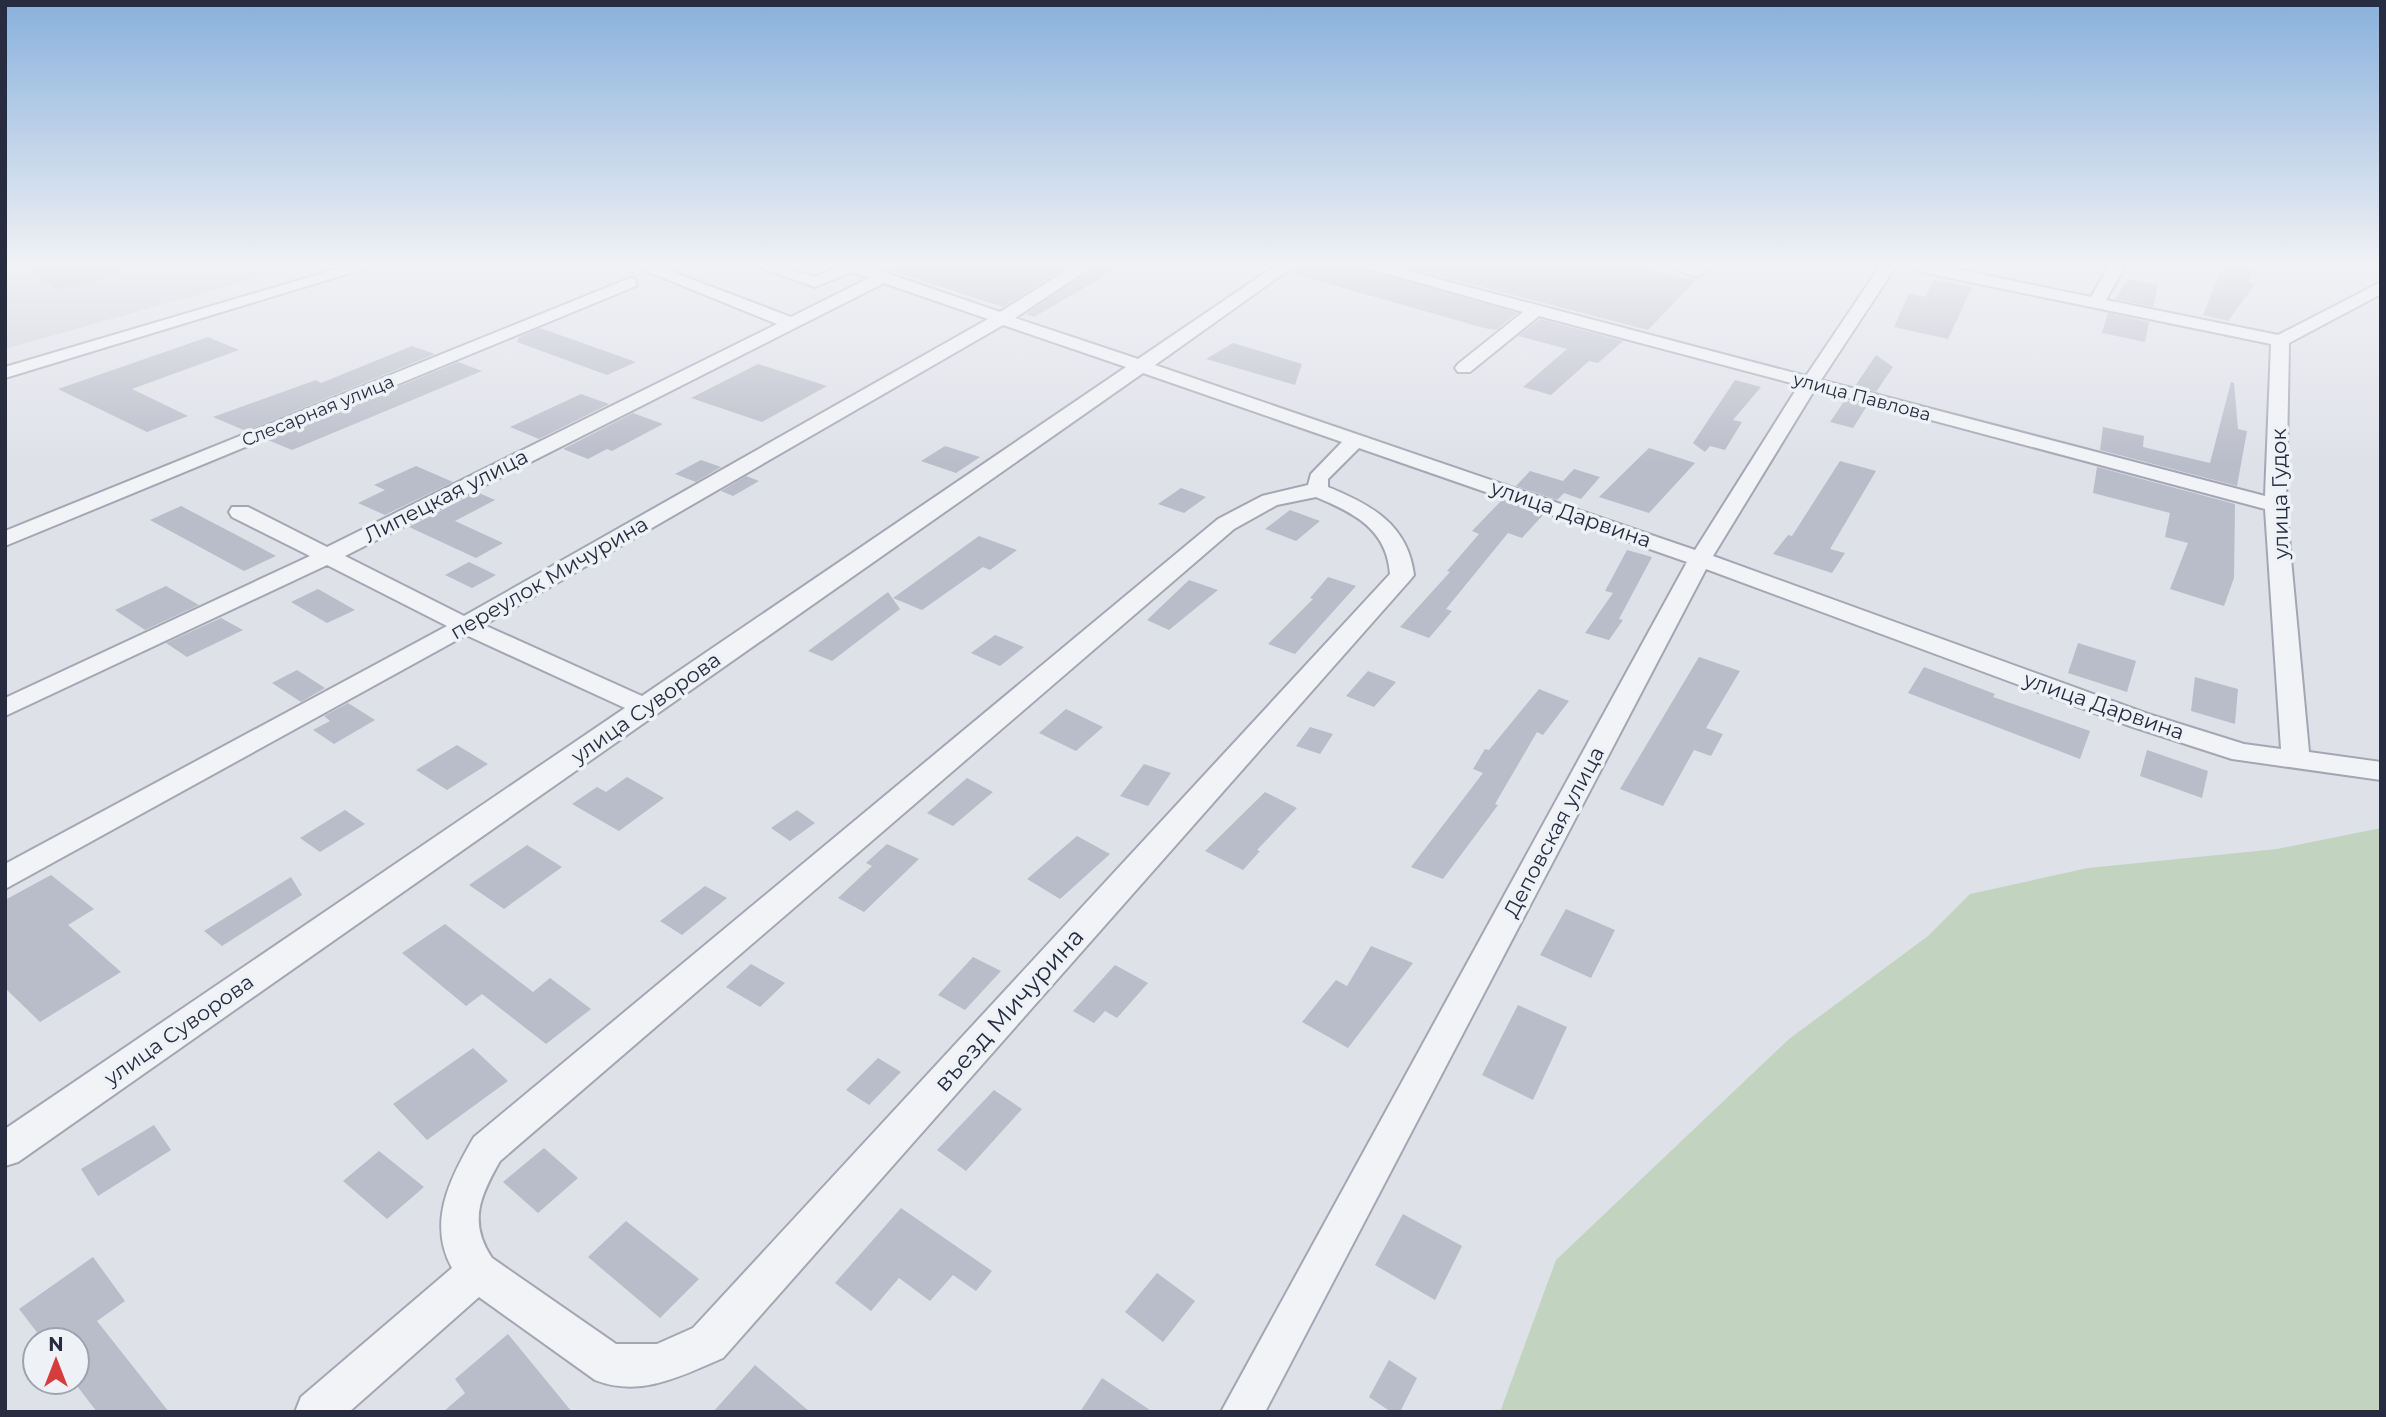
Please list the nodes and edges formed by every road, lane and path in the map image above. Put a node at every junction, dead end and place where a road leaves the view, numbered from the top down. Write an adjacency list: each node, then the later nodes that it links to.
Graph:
1 (140, 332): 15 (street)
2 (510, 332): 21 (street, Слесарная улица)
3 (773, 332): 22 (street, Липецкая улица)
4 (978, 332): 24 (street, переулок Мичурина)
5 (1042, 332): 13 (street, улица Дарвина)
6 (1190, 332): 13 (street, улица Суворова)
7 (1509, 332): 14 (street)
8 (1618, 332): 16 (street, улица Павлова)
9 (1844, 332): 16 (street, Деповская улица)
10 (2237, 332): 12 (street)
11 (2297, 332): 12 (street)
12 (2280, 341): 19 (street, улица Гудок)
13 (1140, 367): 17 (street, улица Дарвина); 26 (street, улица Суворова)
14 (1464, 368)
15 (7, 371)
16 (1809, 384): 19 (street, улица Павлова); 23 (street, Деповская улица)
17 (1357, 439): 18 (street); 23 (street, улица Дарвина)
18 (1318, 491): 31 (street, въезд Мичурина); 31 (street, въезд Мичурина)
19 (2275, 505): 27 (street, улица Гудок)
20 (240, 512): 22 (street)
21 (5, 539)
22 (326, 557): 24 (street); 25 (street, Липецкая улица)
23 (1700, 559): 27 (street, улица Дарвина); 33 (street, Деповская улица)
24 (465, 626): 26 (street); 29 (street, переулок Мичурина)
25 (5, 708)
26 (646, 708): 30 (street, улица Суворова)
27 (2296, 760): 28 (street, улица Дарвина)
28 (2381, 771)
29 (5, 878)
30 (5, 1150)
31 (478, 1272): 32 (street)
32 (316, 1412)
33 (1242, 1412)

